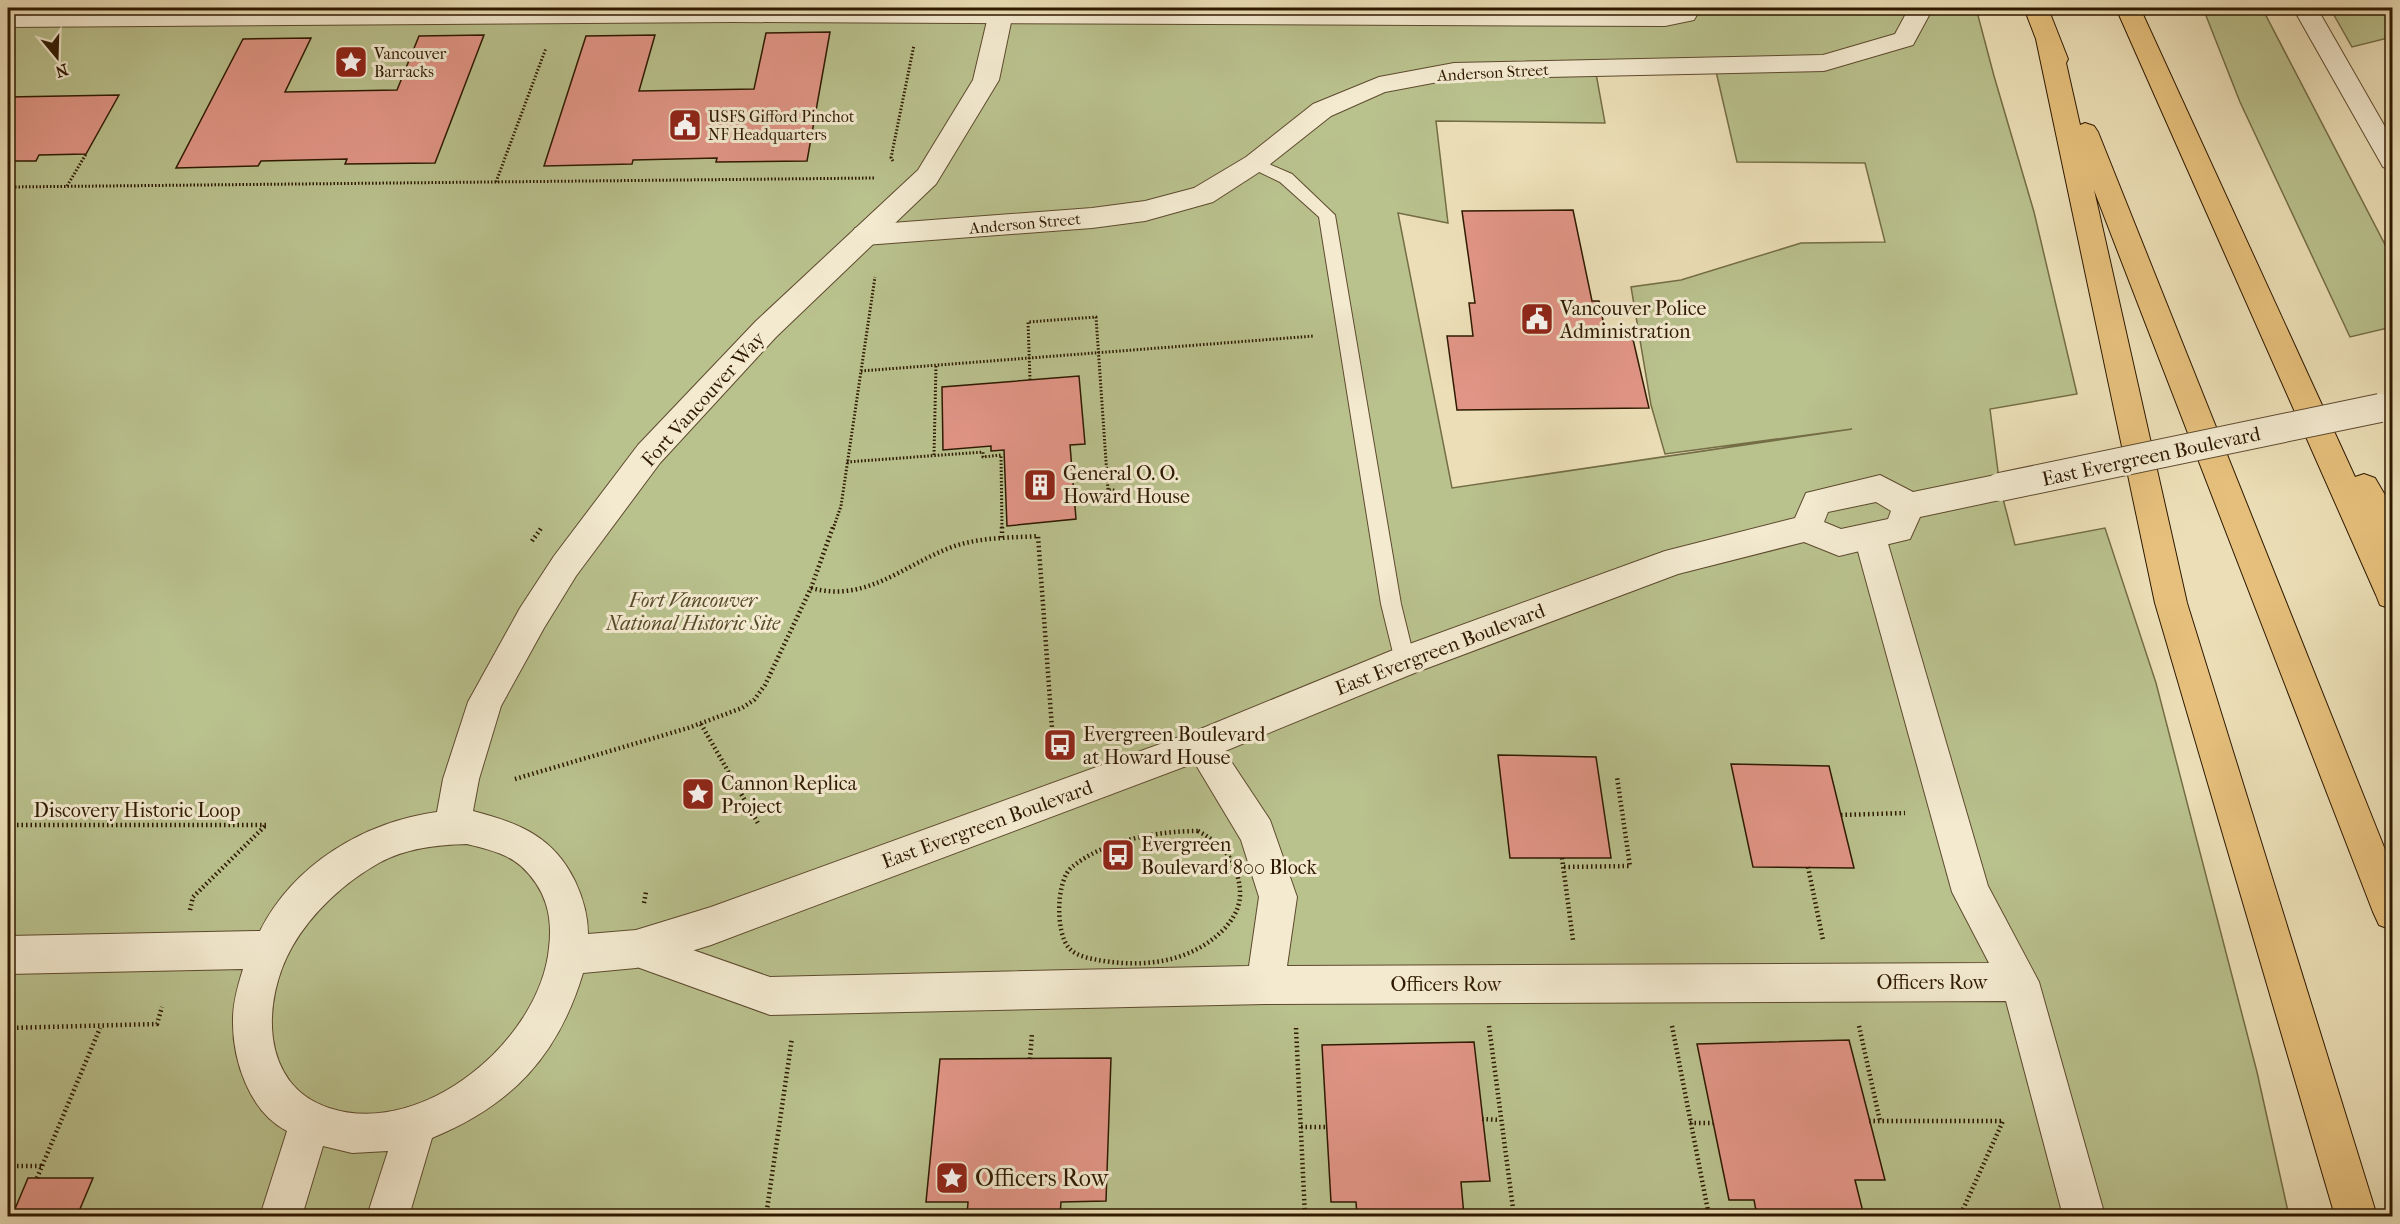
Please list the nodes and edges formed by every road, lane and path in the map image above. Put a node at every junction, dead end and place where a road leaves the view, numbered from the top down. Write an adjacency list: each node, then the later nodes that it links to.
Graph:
1 (1921, 8): 16 (street, Anderson Street)
2 (2036, 8): 12 (highway)
3 (2128, 8): 13 (highway)
4 (2140, 8): 13 (highway)
5 (2305, 8): 15 (street)
6 (1002, 11): 7 (street); 8 (street); 17 (street, Fort Vancouver Way)
7 (1687, 11)
8 (261, 12): 9 (street)
9 (8, 18)
10 (550, 38): 18 (path)
11 (915, 38): 17 (path)
12 (2048, 39): 59 (highway); 99 (highway)
13 (2150, 56): 24 (highway)
14 (86, 153): 20 (path)
15 (2392, 160)
16 (1255, 163): 21 (street, Anderson Street); 23 (lane)
17 (916, 178): 18 (path); 21 (street, Fort Vancouver Way)
18 (496, 182): 20 (path)
19 (8, 187): 20 (path)
20 (67, 187)
21 (865, 235): 51 (street, Fort Vancouver Way)
22 (876, 273): 28 (path)
23 (1348, 334): 25 (path); 41 (lane)
24 (2280, 346): 36 (highway); 40 (highway)
25 (1098, 353): 26 (path); 26 (path); 33 (path)
26 (1030, 358): 27 (path); 29 (path)
27 (936, 365): 28 (path); 31 (path)
28 (861, 371): 32 (path)
29 (1030, 380)
30 (2392, 405): 34 (street, East Evergreen Boulevard, bridge)
31 (934, 455): 32 (path); 38 (path)
32 (847, 462): 39 (path)
33 (1116, 490)
34 (1909, 506): 35 (street); 37 (street)
35 (1806, 528): 37 (street); 41 (street, East Evergreen Boulevard)
36 (2392, 535)
37 (1870, 537): 66 (street)
38 (1002, 538): 39 (path); 43 (path)
39 (812, 588): 42 (path)
40 (2392, 595)
41 (1405, 661): 44 (street, East Evergreen Boulevard)
42 (701, 724): 46 (path); 50 (path)
43 (1052, 728)
44 (1201, 745): 62 (street, East Evergreen Boulevard); 67 (street)
45 (1617, 777): 54 (path)
46 (515, 779)
47 (1912, 813): 48 (path)
48 (1841, 815)
49 (8, 825): 57 (path, Discovery Historic Loop)
50 (759, 825)
51 (452, 827): 63 (street); 65 (street)
52 (1174, 832): 52 (path)
53 (1562, 858): 54 (path)
54 (1563, 867): 60 (path)
55 (1808, 867): 61 (path)
56 (646, 892): 58 (path)
57 (193, 897)
58 (644, 904)
59 (2392, 912)
60 (1573, 944)
61 (1825, 947)
62 (636, 949): 65 (street, East Evergreen Boulevard); 67 (street, Officers Row)
63 (269, 950): 64 (street); 81 (street)
64 (8, 955)
65 (569, 955): 85 (street)
66 (2020, 982): 67 (street, Officers Row); 98 (street)
67 (1264, 985)
68 (162, 1007): 75 (path)
69 (1856, 1016): 80 (path)
70 (1670, 1018): 83 (path)
71 (1488, 1020): 79 (path)
72 (1296, 1021): 86 (path)
73 (1032, 1023): 77 (path)
74 (8, 1028): 75 (path)
75 (99, 1028): 89 (path)
76 (792, 1037): 93 (path)
77 (1030, 1059)
78 (1482, 1119): 79 (path)
79 (1500, 1120): 95 (path)
80 (1880, 1120): 82 (path); 97 (path)
81 (309, 1121): 85 (street); 91 (street)
82 (1869, 1121)
83 (1690, 1123): 84 (path); 96 (path)
84 (1713, 1123)
85 (416, 1125): 92 (street)
86 (1301, 1127): 87 (path); 94 (path)
87 (1326, 1127)
88 (8, 1166): 89 (path)
89 (41, 1166): 90 (path)
90 (37, 1178)
91 (281, 1216)
92 (388, 1216)
93 (766, 1216)
94 (1305, 1216)
95 (1514, 1216)
96 (1709, 1216)
97 (1960, 1216)
98 (2084, 1216)
99 (2356, 1216)

